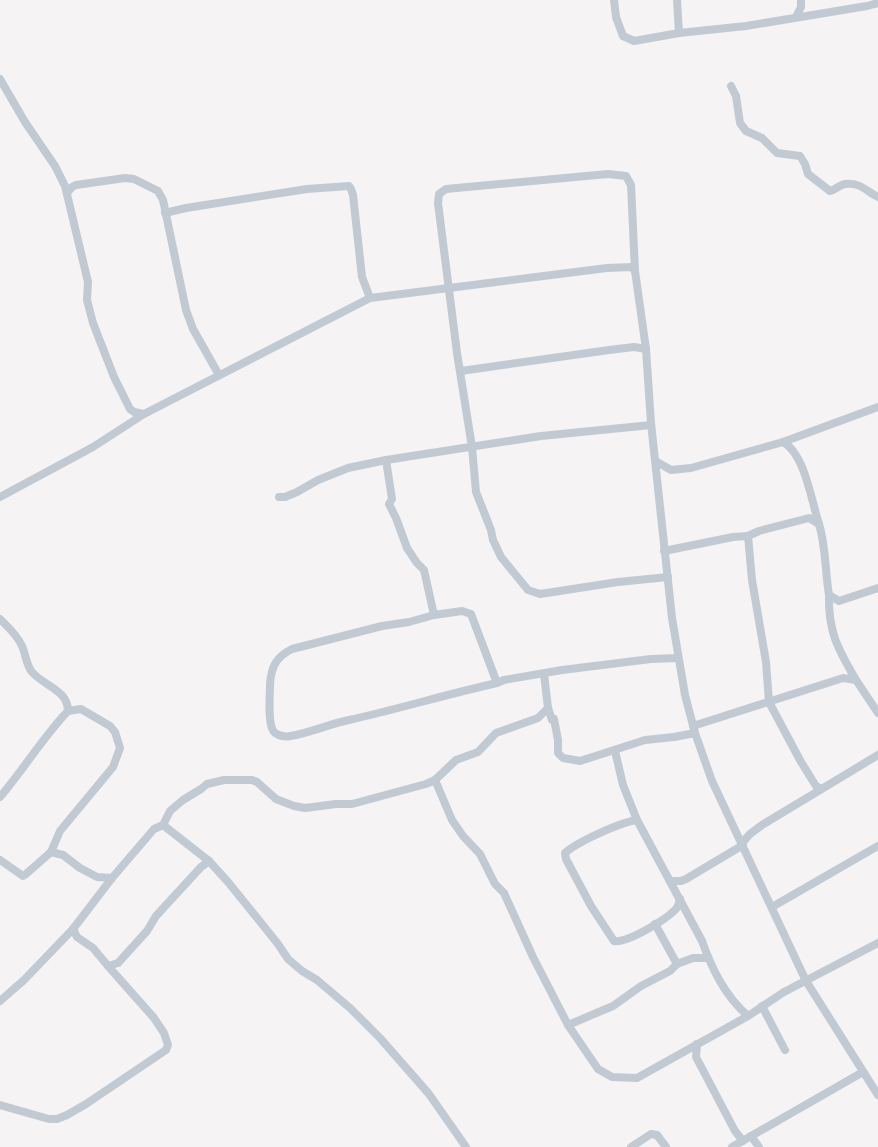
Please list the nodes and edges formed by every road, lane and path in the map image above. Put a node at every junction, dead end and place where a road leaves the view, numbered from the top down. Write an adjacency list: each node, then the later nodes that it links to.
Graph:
1 (614, 0): 9 (street)
2 (677, 0): 9 (street)
3 (857, 0): 6 (street)
4 (878, 2): 6 (street)
5 (801, 3): 7 (street); 8 (street)
6 (850, 8): 7 (street)
7 (807, 15): 8 (street)
8 (796, 17): 9 (street)
9 (679, 33)
10 (0, 79): 12 (street)
11 (731, 86): 13 (street)
12 (67, 194): 14 (street); 22 (street)
13 (878, 198)
14 (165, 213): 17 (street); 20 (street)
15 (635, 271): 16 (street); 16 (street); 18 (street)
16 (448, 289): 17 (street); 19 (street)
17 (370, 298): 20 (street)
18 (646, 349): 19 (street); 23 (street)
19 (461, 371): 26 (street)
20 (219, 375): 22 (street)
21 (878, 407): 24 (street)
22 (144, 414): 32 (street)
23 (652, 425): 26 (street); 29 (street)
24 (796, 437): 25 (street); 27 (street)
25 (783, 442): 27 (street); 30 (street)
26 (472, 447): 28 (street); 39 (street)
27 (794, 450): 34 (street)
28 (386, 460): 33 (street); 44 (street)
29 (656, 462): 30 (street); 31 (street)
30 (672, 470): 31 (street)
31 (658, 480): 38 (street)
32 (0, 497)
33 (279, 497)
34 (815, 511): 35 (street); 36 (street)
35 (809, 518): 36 (street); 37 (street)
36 (819, 524): 41 (street)
37 (748, 536): 38 (street); 50 (street)
38 (664, 551): 39 (street)
39 (668, 577): 46 (street)
40 (878, 588): 42 (street)
41 (830, 596): 42 (street); 43 (street)
42 (839, 601): 43 (street)
43 (829, 609): 48 (street)
44 (434, 615): 49 (street); 49 (street)
45 (0, 619): 52 (street)
46 (678, 658): 47 (street); 54 (street)
47 (544, 674): 49 (street); 51 (street)
48 (856, 680): 50 (street); 53 (street)
49 (497, 683)
50 (769, 702): 54 (street); 58 (street)
51 (548, 708): 55 (street); 57 (street)
52 (68, 711): 59 (street); 64 (street)
53 (878, 713)
54 (694, 730): 55 (street); 62 (street)
55 (615, 751): 60 (street)
56 (878, 755): 58 (street)
57 (435, 780): 61 (street); 85 (street)
58 (818, 789): 62 (street)
59 (0, 797)
60 (638, 820): 68 (street); 75 (street)
61 (163, 825): 66 (street); 67 (street)
62 (743, 844): 69 (street); 72 (street)
63 (878, 846): 72 (street)
64 (50, 852): 65 (street); 67 (street)
65 (0, 860)
66 (209, 861): 80 (street); 93 (street)
67 (112, 878): 76 (street)
68 (670, 881): 69 (street); 70 (street)
69 (680, 881): 70 (street)
70 (676, 891): 71 (street)
71 (680, 899): 73 (street); 74 (street)
72 (772, 907): 81 (street)
73 (674, 912): 74 (street); 75 (street)
74 (687, 912): 78 (street)
75 (655, 924): 79 (street)
76 (74, 929): 80 (street); 82 (street)
77 (876, 946): 81 (street)
78 (708, 958): 79 (street); 84 (street)
79 (678, 964): 85 (street)
80 (108, 966): 90 (street)
81 (806, 981): 83 (street); 88 (street)
82 (0, 1001)
83 (762, 1006): 84 (street); 87 (street)
84 (748, 1016): 86 (street)
85 (568, 1025): 86 (street)
86 (697, 1044): 92 (street)
87 (785, 1050)
88 (864, 1072): 89 (street); 91 (street)
89 (878, 1095)
90 (0, 1106)
91 (751, 1136): 92 (street); 97 (street)
92 (743, 1140): 96 (street)
93 (462, 1146)
94 (631, 1147): 95 (street)
95 (666, 1147)
96 (732, 1147)
97 (759, 1147)

